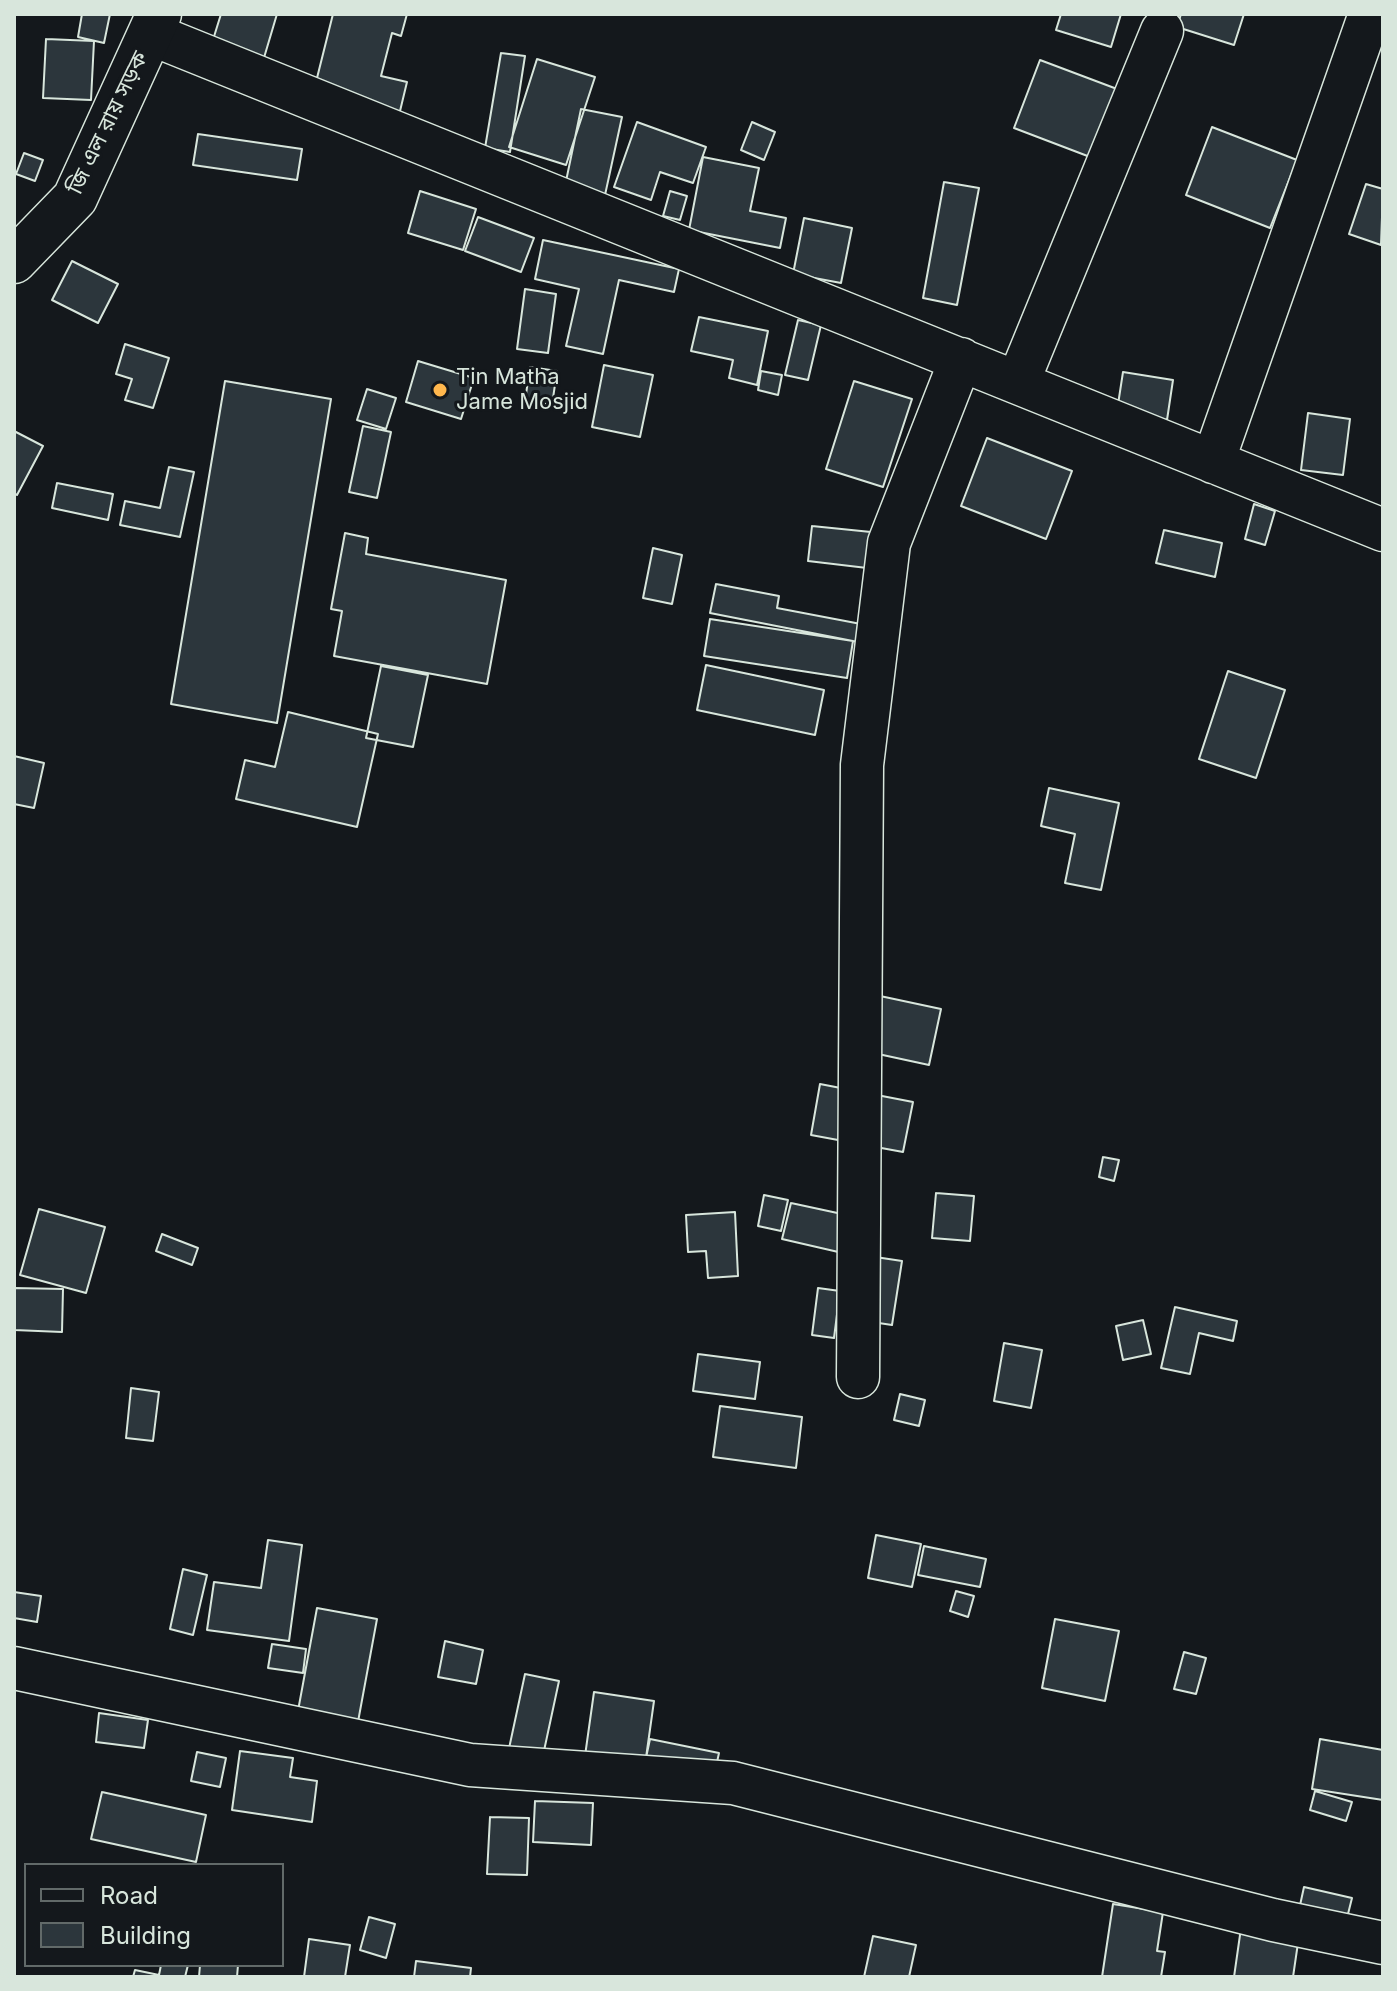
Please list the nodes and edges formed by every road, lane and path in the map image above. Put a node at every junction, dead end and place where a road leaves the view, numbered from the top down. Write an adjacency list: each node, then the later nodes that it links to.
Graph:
1 (1370, 14): 7 (street)
2 (155, 24): 4 (main road, জি এল রায় সড়ক); 5 (street)
3 (1162, 31): 6 (street)
4 (14, 261)
5 (961, 359): 6 (street); 9 (street)
6 (1018, 382): 7 (street)
7 (1213, 462): 8 (street)
8 (1383, 530)
9 (858, 1377)
10 (14, 1668): 11 (street)
11 (1383, 1943)

